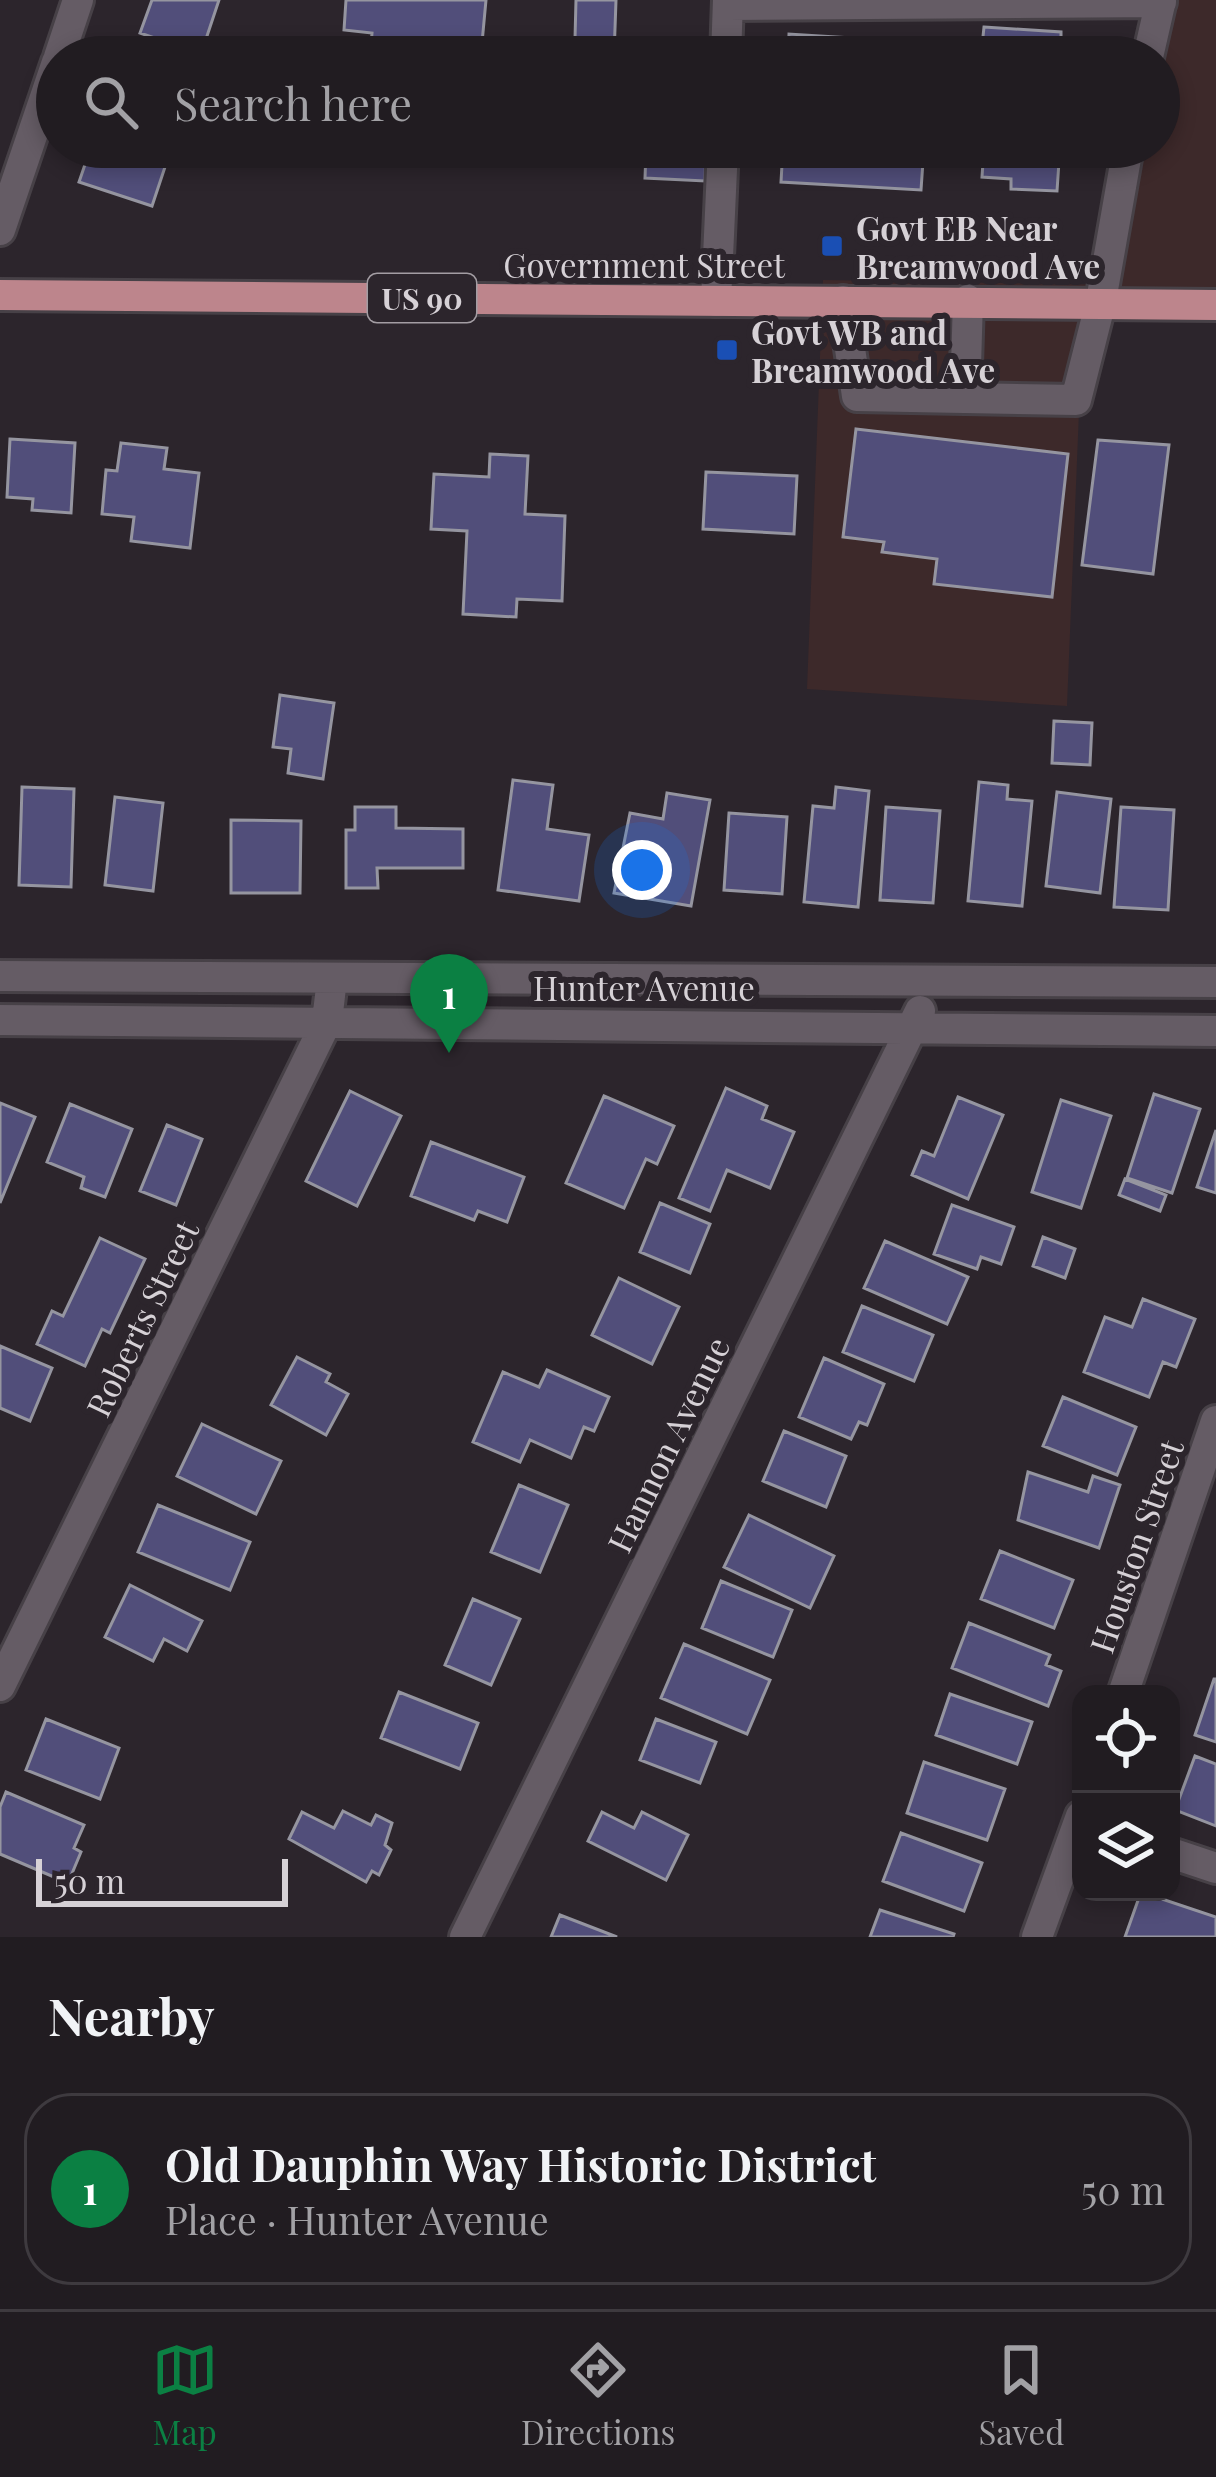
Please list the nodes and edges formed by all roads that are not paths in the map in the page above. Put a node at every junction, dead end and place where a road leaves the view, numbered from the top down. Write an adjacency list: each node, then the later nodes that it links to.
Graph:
1 (78, 0): 4 (street)
2 (1161, 1): 3 (street); 6 (street)
3 (728, 3): 5 (street)
4 (66, 36)
5 (727, 36)
6 (1153, 36)
7 (36, 124): 10 (street)
8 (721, 168): 13 (street)
9 (1124, 168): 15 (street)
10 (0, 230)
11 (0, 295): 13 (main road, Government Street / US 90)
12 (968, 300): 14 (main road, Government Street / US 90); 15 (main road, Government Street / US 90); 17 (street)
13 (716, 301): 14 (main road, Government Street / US 90)
14 (843, 301): 17 (street)
15 (1101, 301): 16 (main road, Government Street / US 90); 17 (street)
16 (1216, 305)
17 (964, 398)
18 (0, 976): 19 (street, Hunter Avenue)
19 (332, 979): 20 (street, Hunter Avenue); 23 (street, Roberts Street)
20 (926, 981): 21 (street, Hunter Avenue); 24 (street, Hannon Avenue)
21 (1216, 982)
22 (0, 1020): 23 (street, Hunter Avenue)
23 (327, 1021): 24 (street, Hunter Avenue); 27 (street, Roberts Street)
24 (917, 1025): 25 (street, Hunter Avenue); 32 (street, Hannon Avenue)
25 (1216, 1031)
26 (1216, 1421): 28 (street, Houston Street)
27 (0, 1685)
28 (1126, 1685)
29 (1072, 1842): 33 (street)
30 (1180, 1856): 31 (street)
31 (1216, 1868)
32 (465, 1937)
33 (1037, 1937)

